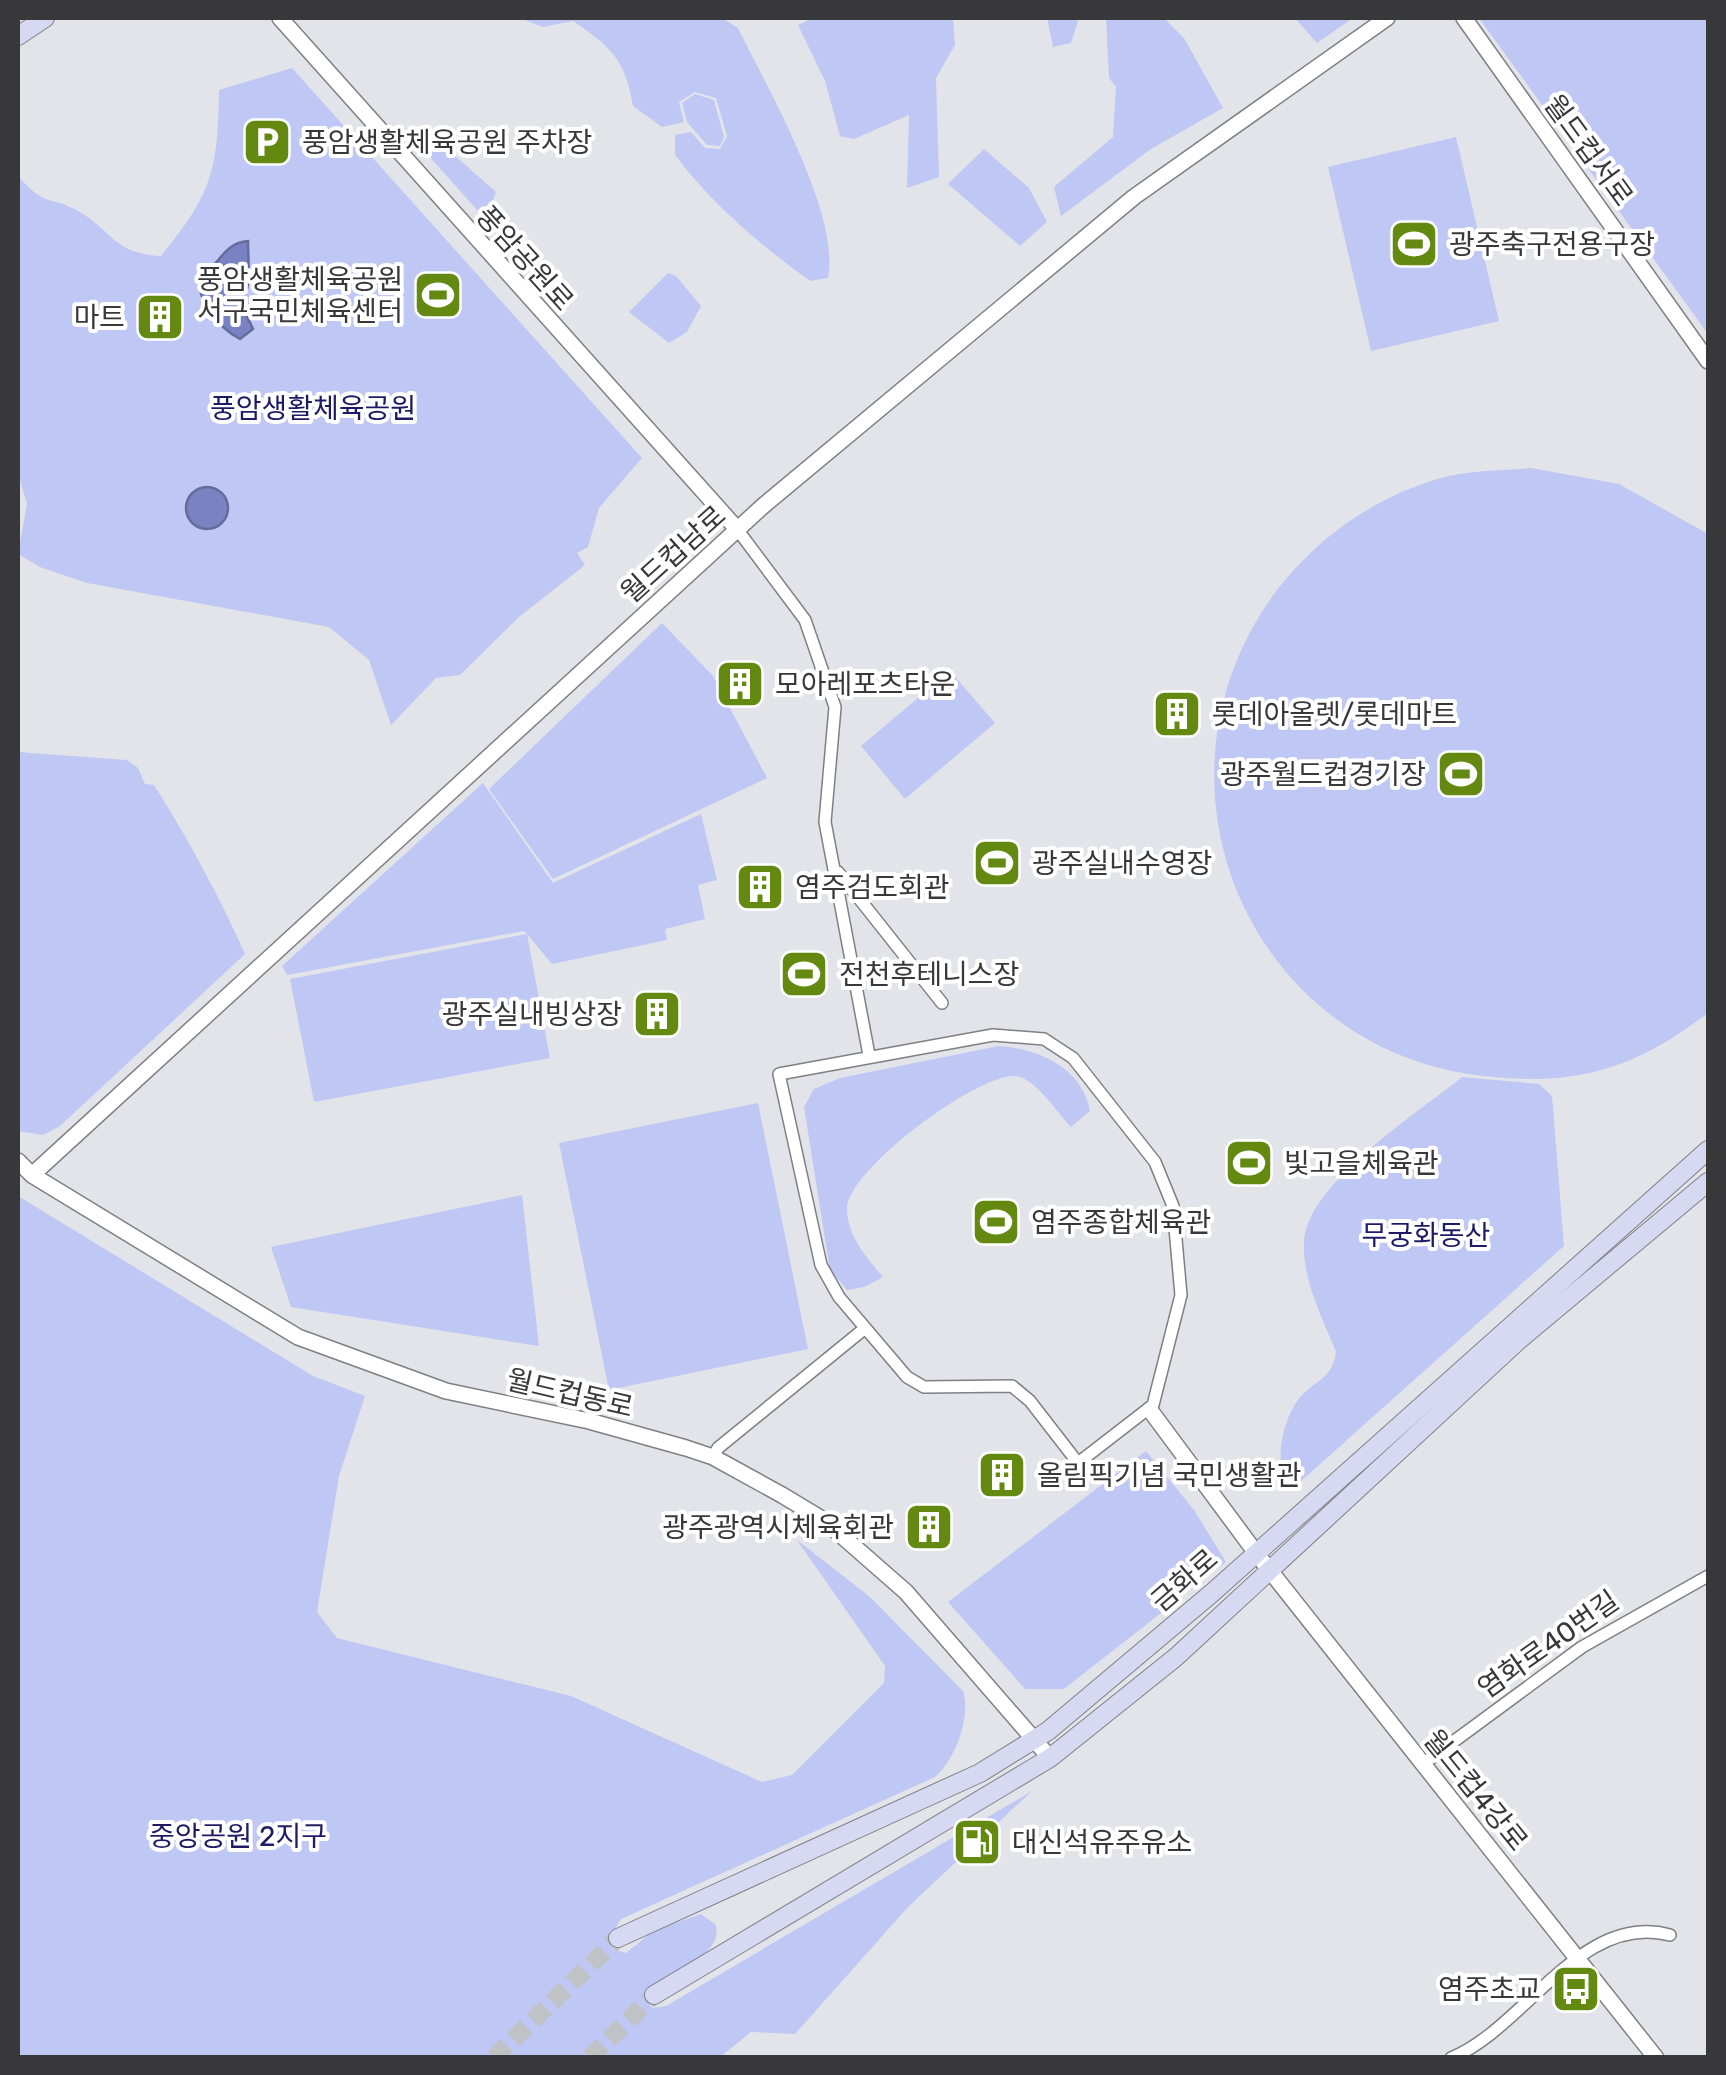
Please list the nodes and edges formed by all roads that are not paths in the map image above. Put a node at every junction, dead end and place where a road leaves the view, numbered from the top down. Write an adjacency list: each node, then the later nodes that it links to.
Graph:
1 (45, 18): 5 (main road)
2 (280, 18): 7 (street, 풍암공원로)
3 (1387, 18): 7 (street, 월드컵남로)
4 (1464, 18): 6 (street, 월드컵서로)
5 (18, 36)
6 (1708, 361)
7 (737, 529): 8 (street); 13 (street, 월드컵남로)
8 (836, 869): 9 (street); 10 (street)
9 (942, 1003)
10 (869, 1055): 15 (street); 16 (street)
11 (1708, 1150): 18 (main road, 금화로)
12 (18, 1161): 13 (street, 월드컵동로)
13 (32, 1175): 17 (street, 월드컵동로)
14 (1708, 1182): 19 (main road, 금화로)
15 (864, 1329): 16 (street); 17 (street)
16 (1150, 1410): 18 (street, 월드컵4강로)
17 (713, 1457): 21 (street, 월드컵동로)
18 (1256, 1553): 19 (street, 월드컵4강로); 21 (main road, 금화로)
19 (1270, 1571): 22 (main road, 금화로); 23 (street, 월드컵4강로)
20 (1708, 1576): 23 (street, 염화로40번길)
21 (1036, 1740): 22 (street, 월드컵동로); 25 (main road, 금화로)
22 (1050, 1758): 27 (main road, 금화로)
23 (1423, 1764): 26 (street, 월드컵4강로)
24 (1670, 1935): 26 (street)
25 (618, 1938)
26 (1579, 1959): 28 (street); 29 (street, 월드컵4강로)
27 (654, 1995)
28 (1458, 2056)
29 (1656, 2058)

